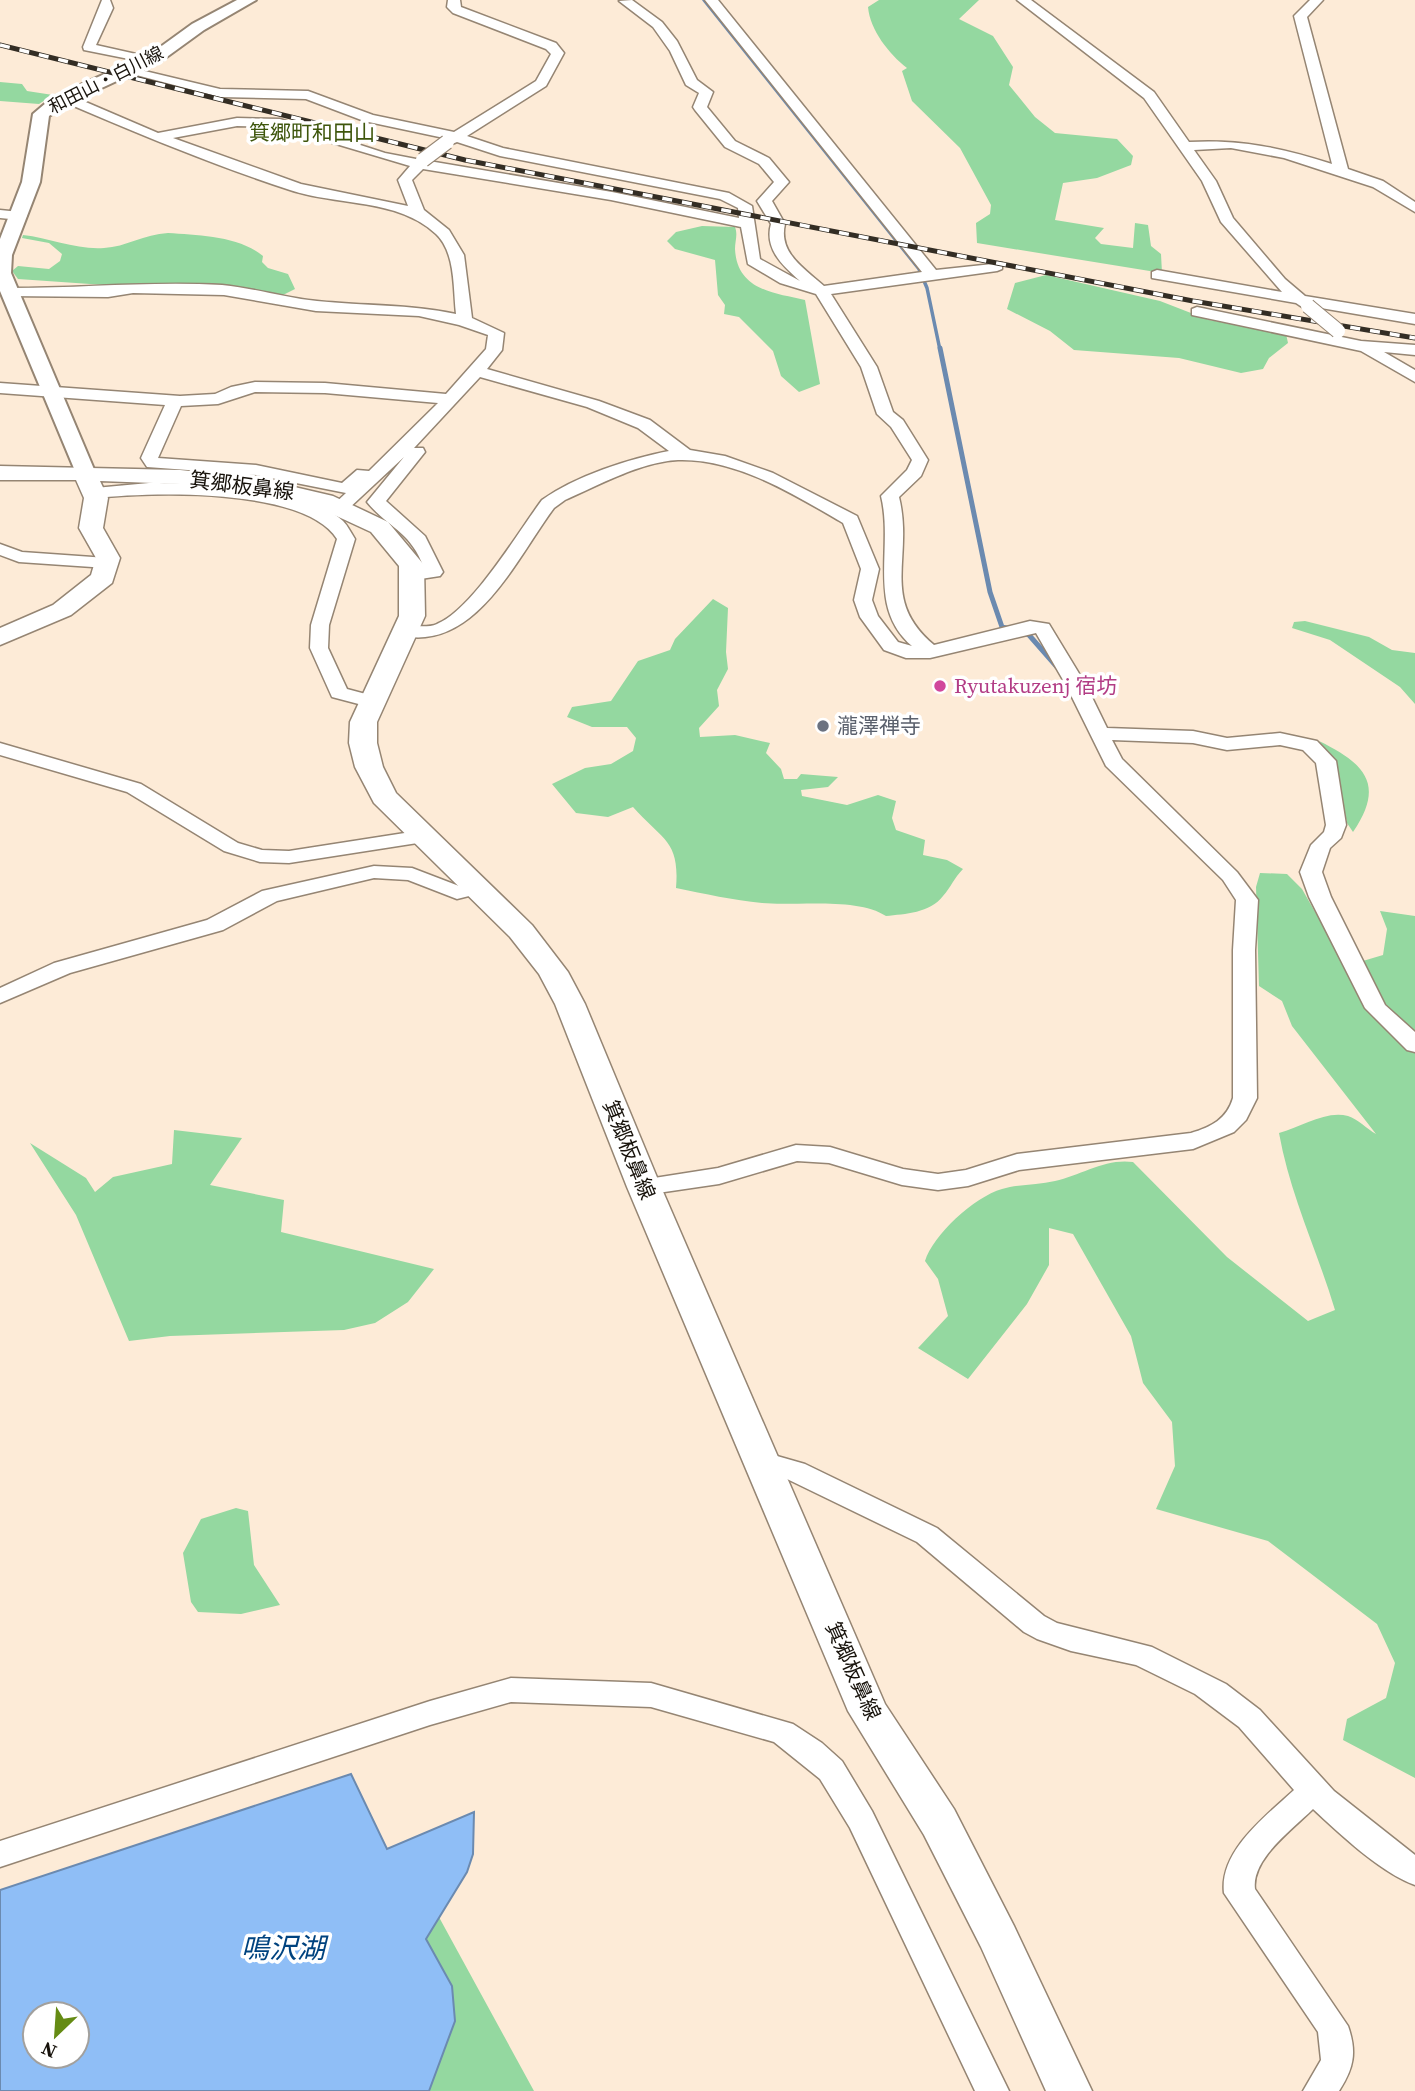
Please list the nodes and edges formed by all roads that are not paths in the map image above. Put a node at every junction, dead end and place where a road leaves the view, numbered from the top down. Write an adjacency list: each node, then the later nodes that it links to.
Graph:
1 (248, 0): 8 (street, 和田山・白川線)
2 (638, 0): 24 (street)
3 (711, 0): 22 (street)
4 (1023, 0): 13 (street)
5 (1317, 0): 15 (street)
6 (454, 1): 12 (street)
7 (106, 3): 8 (street)
8 (149, 61): 9 (street, 和田山・白川線)
9 (128, 71): 10 (street, 和田山・白川線); 12 (street)
10 (67, 98): 11 (street); 19 (street, 和田山・白川線)
11 (157, 137): 14 (street); 17 (street)
12 (450, 139): 14 (street, bridge); 20 (street)
13 (1185, 146): 15 (street); 26 (street)
14 (421, 162): 17 (street); 20 (street)
15 (1342, 174): 16 (street)
16 (1415, 208)
17 (418, 212): 29 (street)
18 (0, 214): 19 (street)
19 (20, 216): 25 (street, 和田山・白川線)
20 (747, 224): 24 (street)
21 (997, 266): 22 (street)
22 (931, 274): 24 (street)
23 (1157, 275): 26 (street)
24 (821, 291): 49 (street)
25 (13, 293): 29 (street); 35 (street, 和田山・白川線)
26 (1303, 302): 28 (street); 30 (street, bridge)
27 (1197, 312): 30 (street)
28 (1415, 319)
29 (464, 321): 32 (street)
30 (1360, 346): 31 (street); 33 (street)
31 (1415, 350)
32 (477, 371): 36 (street); 40 (street)
33 (1415, 377)
34 (0, 388): 35 (street)
35 (49, 389): 37 (street); 42 (street, 和田山・白川線)
36 (450, 399): 37 (street); 38 (street)
37 (175, 401): 39 (street)
38 (434, 417): 39 (street); 46 (street)
39 (406, 446): 43 (street)
40 (685, 455): 47 (street); 49 (street)
41 (0, 473): 42 (main road, 箕郷板鼻線)
42 (90, 484): 43 (main road, 箕郷板鼻線); 45 (main road); 50 (street)
43 (340, 507): 46 (main road, 箕郷板鼻線)
44 (0, 549): 45 (street)
45 (107, 563): 48 (main road)
46 (414, 575): 47 (main road, 箕郷板鼻線)
47 (406, 631): 50 (main road, 箕郷板鼻線)
48 (0, 637)
49 (930, 652): 51 (street)
50 (370, 701): 53 (main road, 箕郷板鼻線)
51 (1099, 734): 56 (street); 57 (street)
52 (0, 749): 53 (street)
53 (424, 836): 54 (main road, 箕郷板鼻線)
54 (478, 888): 55 (street); 57 (main road, 箕郷板鼻線)
55 (0, 996)
56 (1415, 1045)
57 (644, 1187): 58 (main road, 箕郷板鼻線)
58 (763, 1462): 59 (street); 63 (main road, 箕郷板鼻線)
59 (1313, 1790): 61 (street); 64 (street)
60 (0, 1854): 62 (street)
61 (1415, 1872)
62 (992, 2091)
63 (1069, 2091)
64 (1321, 2091)

